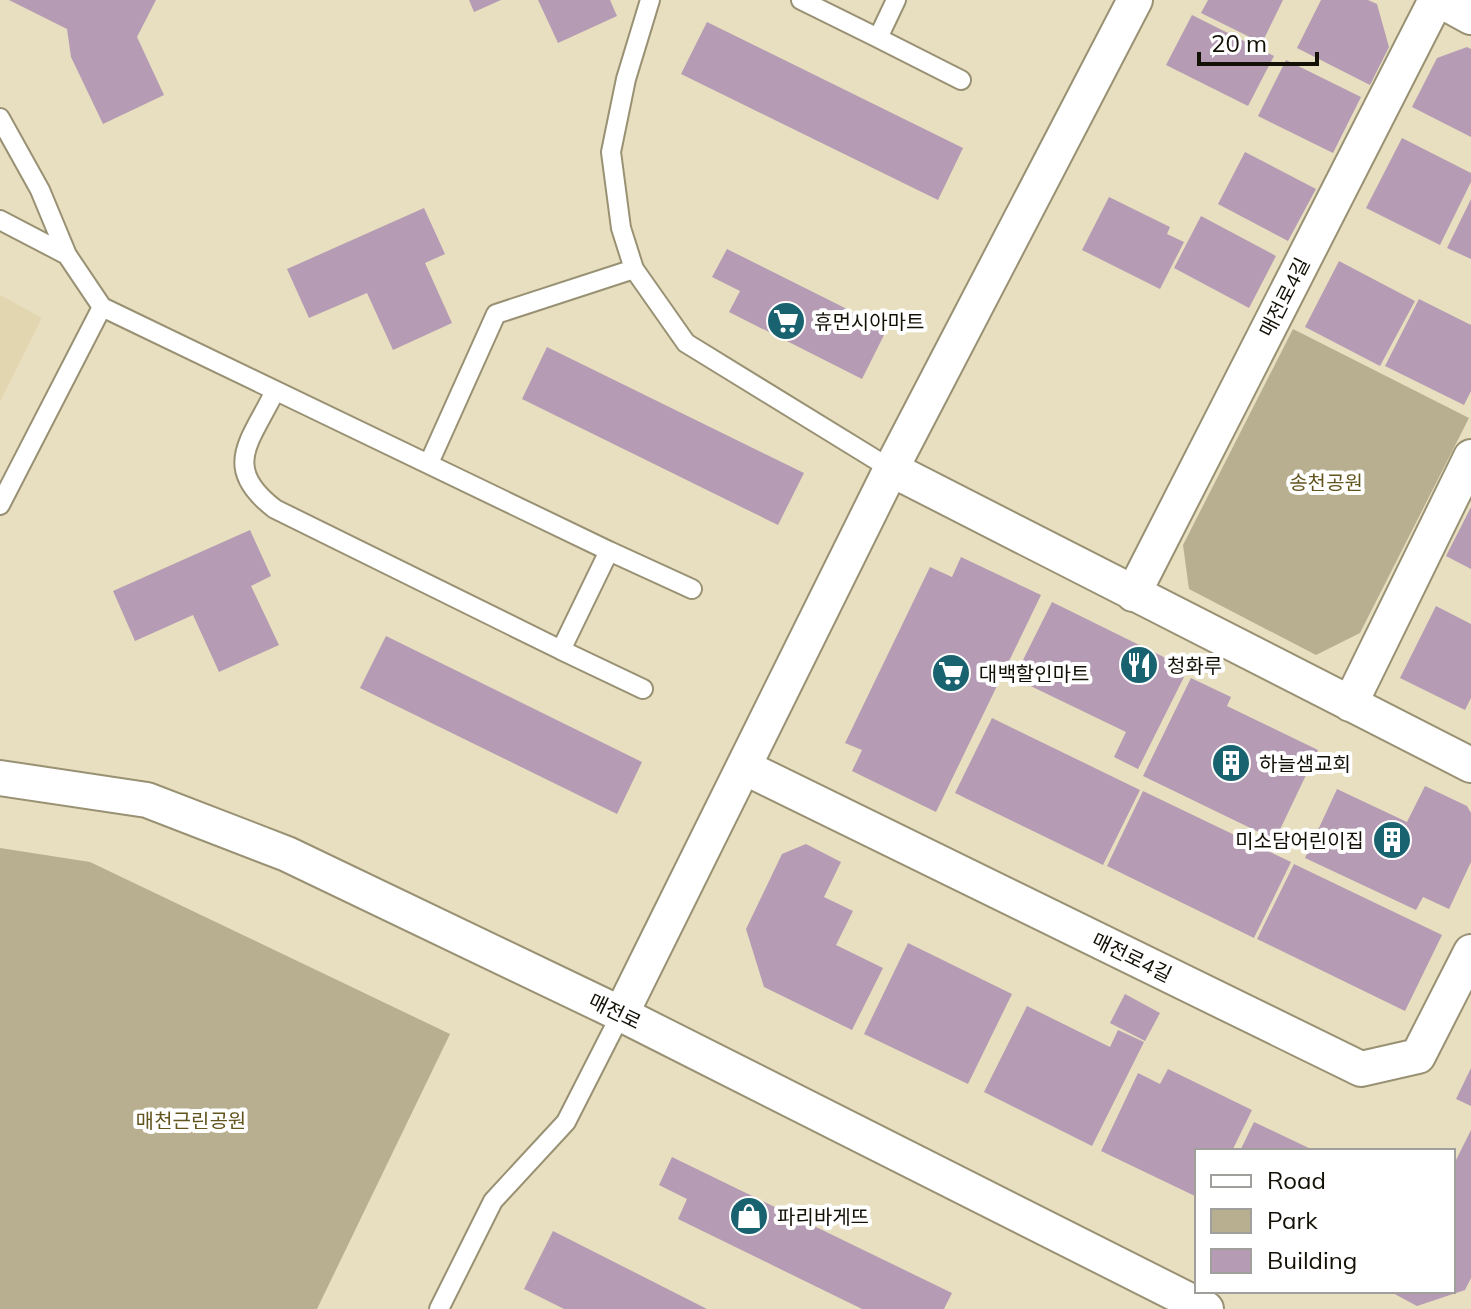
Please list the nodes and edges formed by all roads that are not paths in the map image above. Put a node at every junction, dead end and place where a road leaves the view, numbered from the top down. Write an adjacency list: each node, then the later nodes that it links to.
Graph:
1 (650, 0): 12 (lane)
2 (801, 0): 7 (lane)
3 (896, 0): 7 (lane)
4 (1135, 0): 17 (street)
5 (1438, 0): 6 (street, 매전로4길); 21 (street, 매전로4길)
6 (1471, 17)
7 (878, 38): 8 (lane)
8 (961, 80)
9 (0, 118): 11 (lane)
10 (0, 220): 11 (lane)
11 (67, 255): 13 (lane)
12 (634, 269): 16 (lane); 17 (lane)
13 (102, 307): 14 (lane); 18 (lane)
14 (275, 391): 16 (lane); 22 (lane)
15 (1471, 457): 24 (street)
16 (429, 463): 19 (lane)
17 (891, 469): 21 (street); 26 (street)
18 (0, 505)
19 (609, 551): 20 (lane); 22 (lane)
20 (692, 589)
21 (1133, 594): 24 (street)
22 (561, 650): 23 (lane)
23 (643, 689)
24 (1350, 704): 25 (street)
25 (1471, 765)
26 (746, 768): 28 (street, 매전로4길); 29 (street)
27 (0, 778): 29 (street, 매전로)
28 (1471, 952)
29 (621, 1014): 30 (lane); 31 (street, 매전로)
30 (439, 1309)
31 (1206, 1309)

